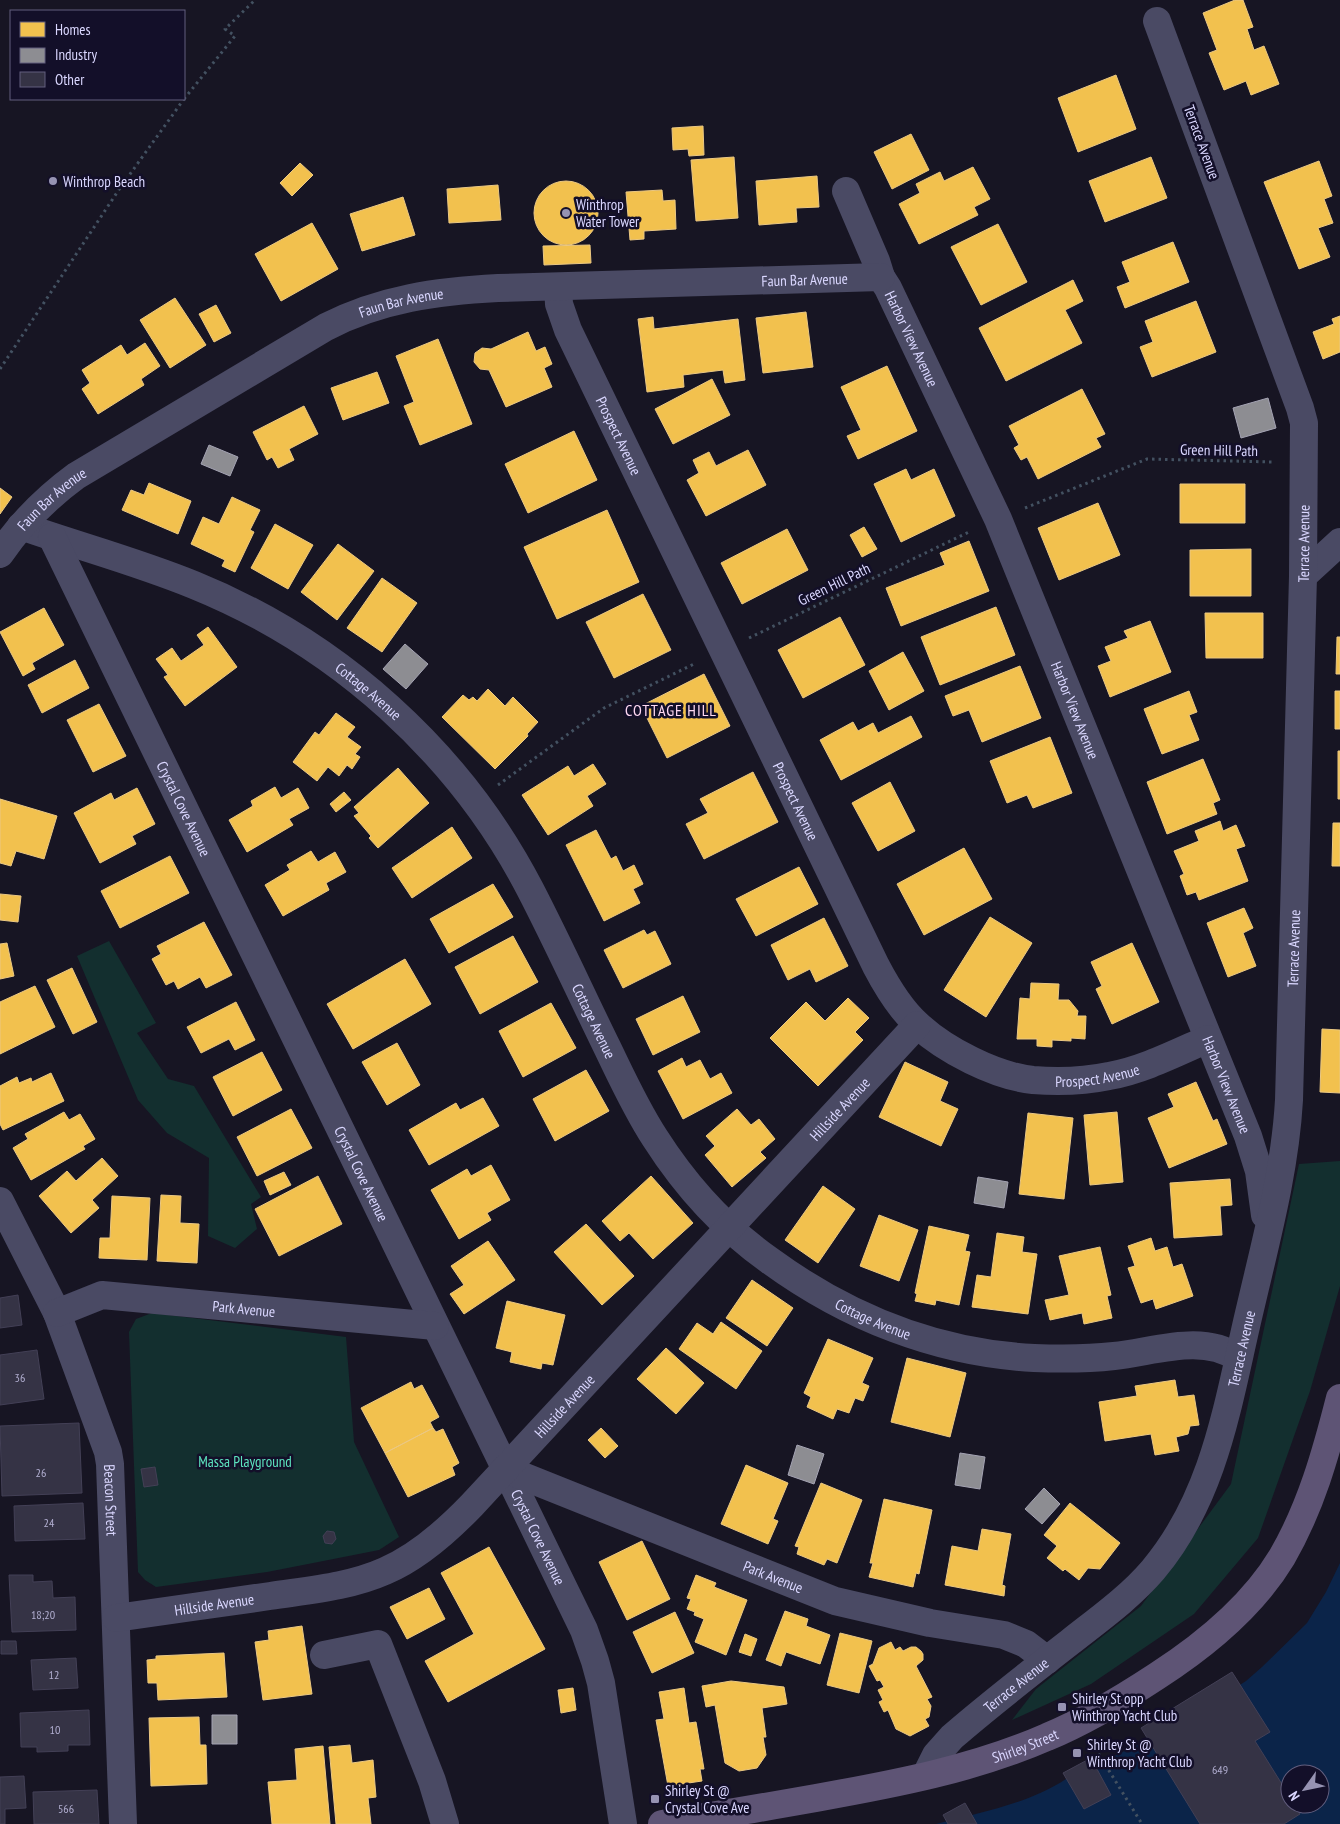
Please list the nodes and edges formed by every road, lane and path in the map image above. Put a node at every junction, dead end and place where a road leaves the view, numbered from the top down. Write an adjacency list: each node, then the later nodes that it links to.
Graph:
1 (255, 0): 3 (path)
2 (1157, 21): 16 (street, Terrace Avenue)
3 (185, 98)
4 (183, 100): 8 (path)
5 (846, 191): 6 (street, Harbor View Avenue)
6 (881, 277): 7 (street, Faun Bar Avenue); 21 (street, Harbor View Avenue)
7 (558, 287): 11 (street, Faun Bar Avenue); 17 (street, Prospect Avenue)
8 (0, 369)
9 (1267, 462): 10 (path, Green Hill Path)
10 (1030, 506)
11 (20, 526): 13 (street, Cottage Avenue); 15 (street, Faun Bar Avenue)
12 (975, 530): 17 (path, Green Hill Path)
13 (52, 537): 23 (street, Cottage Avenue); 26 (street, Crystal Cove Avenue)
14 (1340, 542): 16 (street)
15 (0, 554)
16 (1303, 576): 24 (street, Terrace Avenue)
17 (723, 651): 20 (street, Prospect Avenue)
18 (695, 664): 19 (path)
19 (499, 785)
20 (917, 1025): 21 (street, Prospect Avenue); 23 (street, Hillside Avenue)
21 (1208, 1039): 24 (street, Harbor View Avenue)
22 (0, 1201): 25 (street, Beacon Street)
23 (729, 1227): 27 (street, Cottage Avenue); 29 (street, Hillside Avenue)
24 (1266, 1242): 27 (street, Terrace Avenue)
25 (57, 1313): 26 (street, Park Avenue); 30 (street, Beacon Street)
26 (435, 1326): 29 (street, Crystal Cove Avenue)
27 (1238, 1358): 32 (street, Terrace Avenue)
28 (1340, 1398): 33 (main road, Shirley Street)
29 (505, 1469): 30 (street, Hillside Avenue); 32 (street, Park Avenue); 37 (street, Crystal Cove Avenue)
30 (116, 1618): 35 (street, Beacon Street)
31 (324, 1655): 36 (street)
32 (1047, 1660): 34 (street, Terrace Avenue)
33 (1079, 1722): 34 (main road, Shirley Street); 39 (path)
34 (926, 1776): 38 (main road, Shirley Street)
35 (123, 1824)
36 (445, 1824)
37 (623, 1824)
38 (662, 1824)
39 (1142, 1824)

